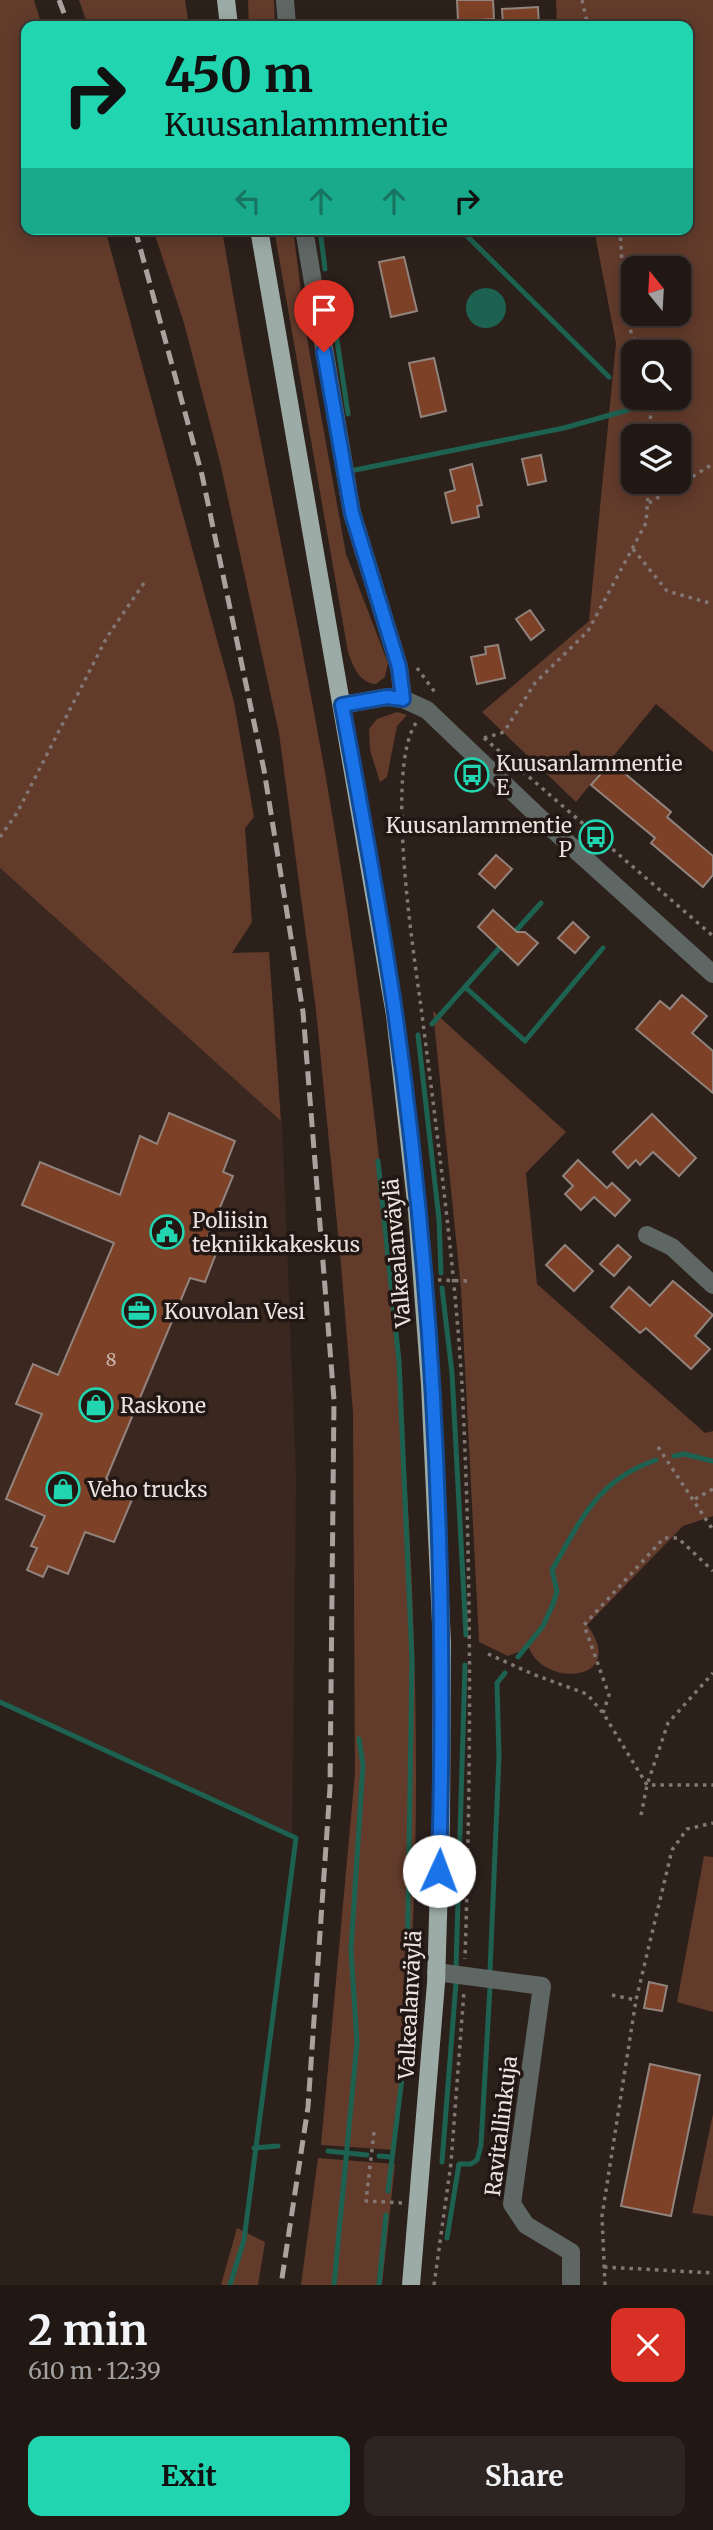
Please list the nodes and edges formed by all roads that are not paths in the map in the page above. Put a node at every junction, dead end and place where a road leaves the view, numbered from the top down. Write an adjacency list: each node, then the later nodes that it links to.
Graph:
1 (226, 0): 3 (main road)
2 (285, 0): 4 (street)
3 (228, 21)
4 (287, 21)
5 (259, 235): 8 (main road, Valkealanväylä)
6 (305, 235): 7 (street)
7 (403, 699): 8 (street); 9 (street)
8 (342, 705): 12 (main road, Valkealanväylä)
9 (713, 974)
10 (647, 1235): 11 (street)
11 (713, 1285)
12 (436, 1972): 13 (main road, Valkealanväylä); 14 (street, Ravitallinkuja)
13 (411, 2285)
14 (571, 2285)

